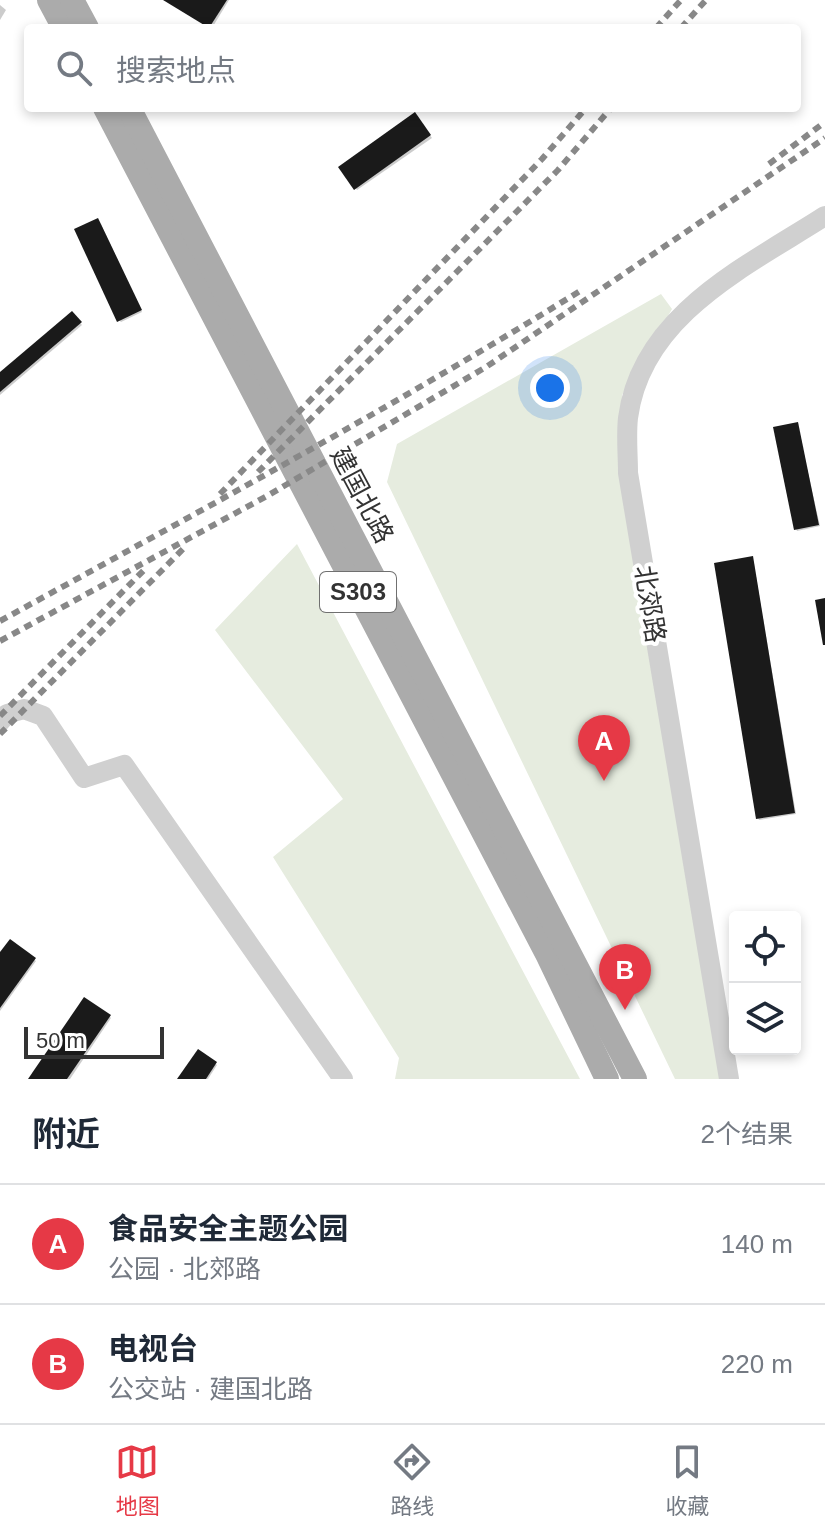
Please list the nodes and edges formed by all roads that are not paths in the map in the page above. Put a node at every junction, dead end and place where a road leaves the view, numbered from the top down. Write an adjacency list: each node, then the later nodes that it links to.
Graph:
1 (49, 0): 3 (main road)
2 (72, 0): 4 (main road)
3 (62, 24)
4 (85, 24)
5 (107, 112): 10 (main road, 建国北路 / S303)
6 (131, 112): 11 (main road, 建国北路)
7 (825, 216): 12 (street, 北郊路)
8 (0, 722): 9 (street)
9 (343, 1079)
10 (607, 1079)
11 (635, 1079)
12 (729, 1079)

